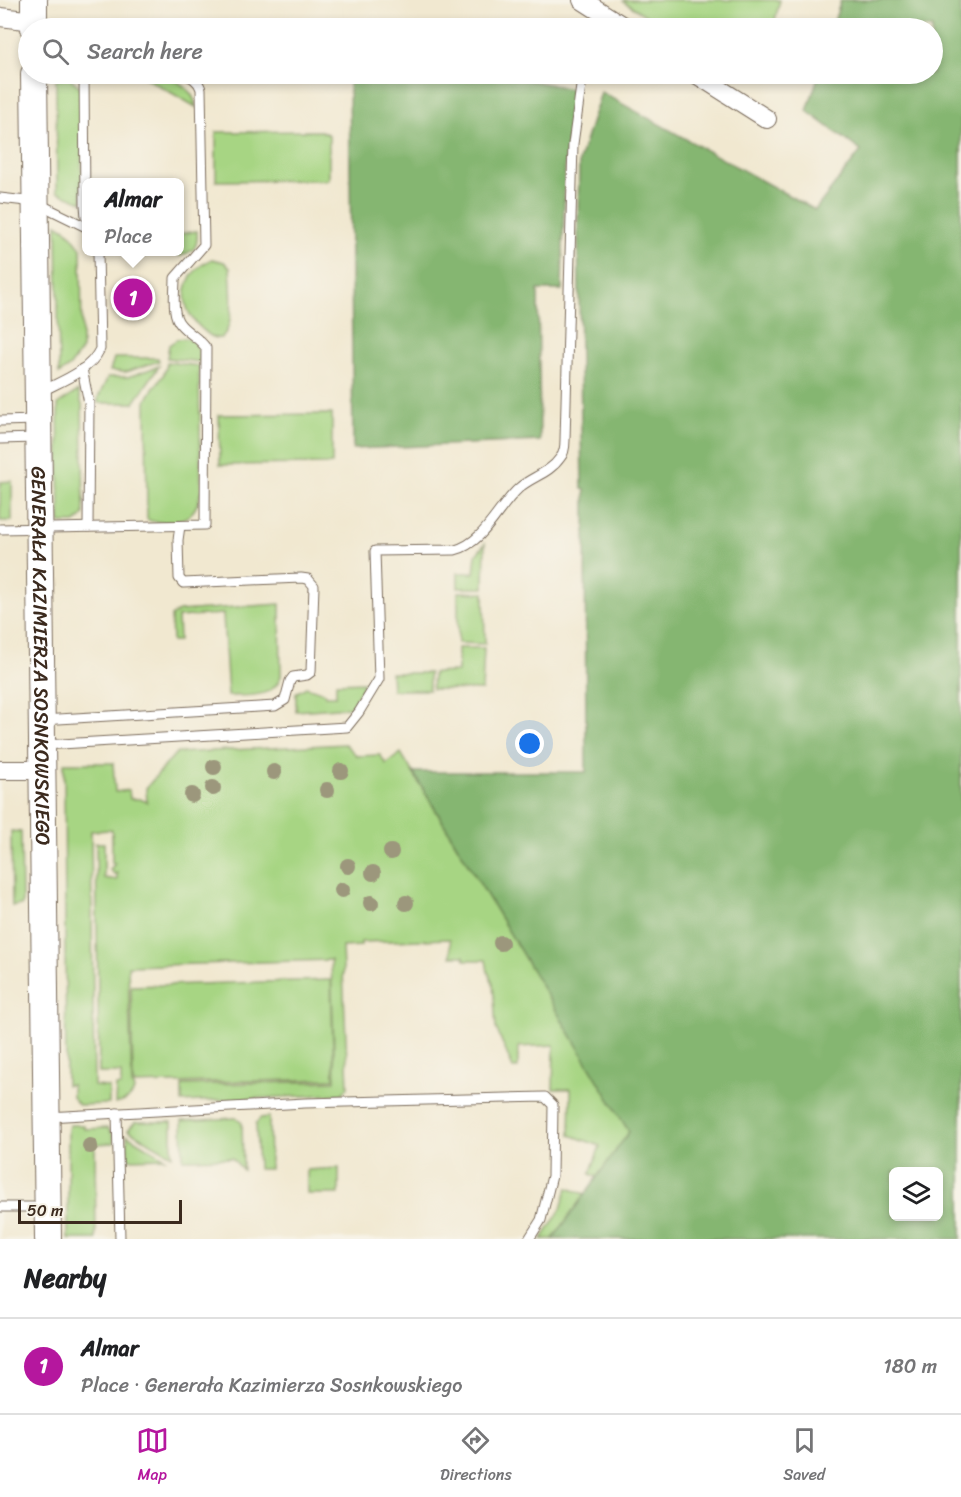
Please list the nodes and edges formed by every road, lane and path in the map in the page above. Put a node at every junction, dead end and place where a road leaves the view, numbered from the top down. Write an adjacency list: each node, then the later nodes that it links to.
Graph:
1 (582, 0): 4 (street)
2 (0, 17): 3 (street)
3 (34, 17)
4 (603, 18)
5 (34, 84): 13 (street, GENERAŁA KAZIMIERZA SOSNKOWSKIEGO)
6 (84, 84): 11 (lane)
7 (199, 84): 21 (lane)
8 (582, 84): 26 (lane)
9 (712, 84): 10 (street)
10 (767, 119)
11 (85, 178)
12 (0, 198): 13 (lane)
13 (35, 202): 14 (lane); 17 (street, GENERAŁA KAZIMIERZA SOSNKOWSKIEGO)
14 (82, 225)
15 (98, 256): 16 (lane)
16 (82, 369): 17 (lane); 23 (lane)
17 (38, 393): 19 (street, GENERAŁA KAZIMIERZA SOSNKOWSKIEGO)
18 (0, 421): 19 (lane)
19 (38, 429): 20 (lane); 22 (street, GENERAŁA KAZIMIERZA SOSNKOWSKIEGO)
20 (0, 439)
21 (180, 526): 23 (lane); 25 (lane)
22 (39, 527): 23 (lane); 24 (lane); 25 (street, GENERAŁA KAZIMIERZA SOSNKOWSKIEGO)
23 (88, 527)
24 (0, 529)
25 (41, 720): 26 (street, GENERAŁA KAZIMIERZA SOSNKOWSKIEGO)
26 (42, 758): 27 (street); 29 (street, GENERAŁA KAZIMIERZA SOSNKOWSKIEGO)
27 (0, 770)
28 (117, 1113): 29 (lane); 33 (lane); 34 (lane)
29 (46, 1117): 31 (street, GENERAŁA KAZIMIERZA SOSNKOWSKIEGO)
30 (0, 1207): 31 (lane)
31 (48, 1207): 32 (street, GENERAŁA KAZIMIERZA SOSNKOWSKIEGO)
32 (48, 1239)
33 (120, 1239)
34 (529, 1239)

